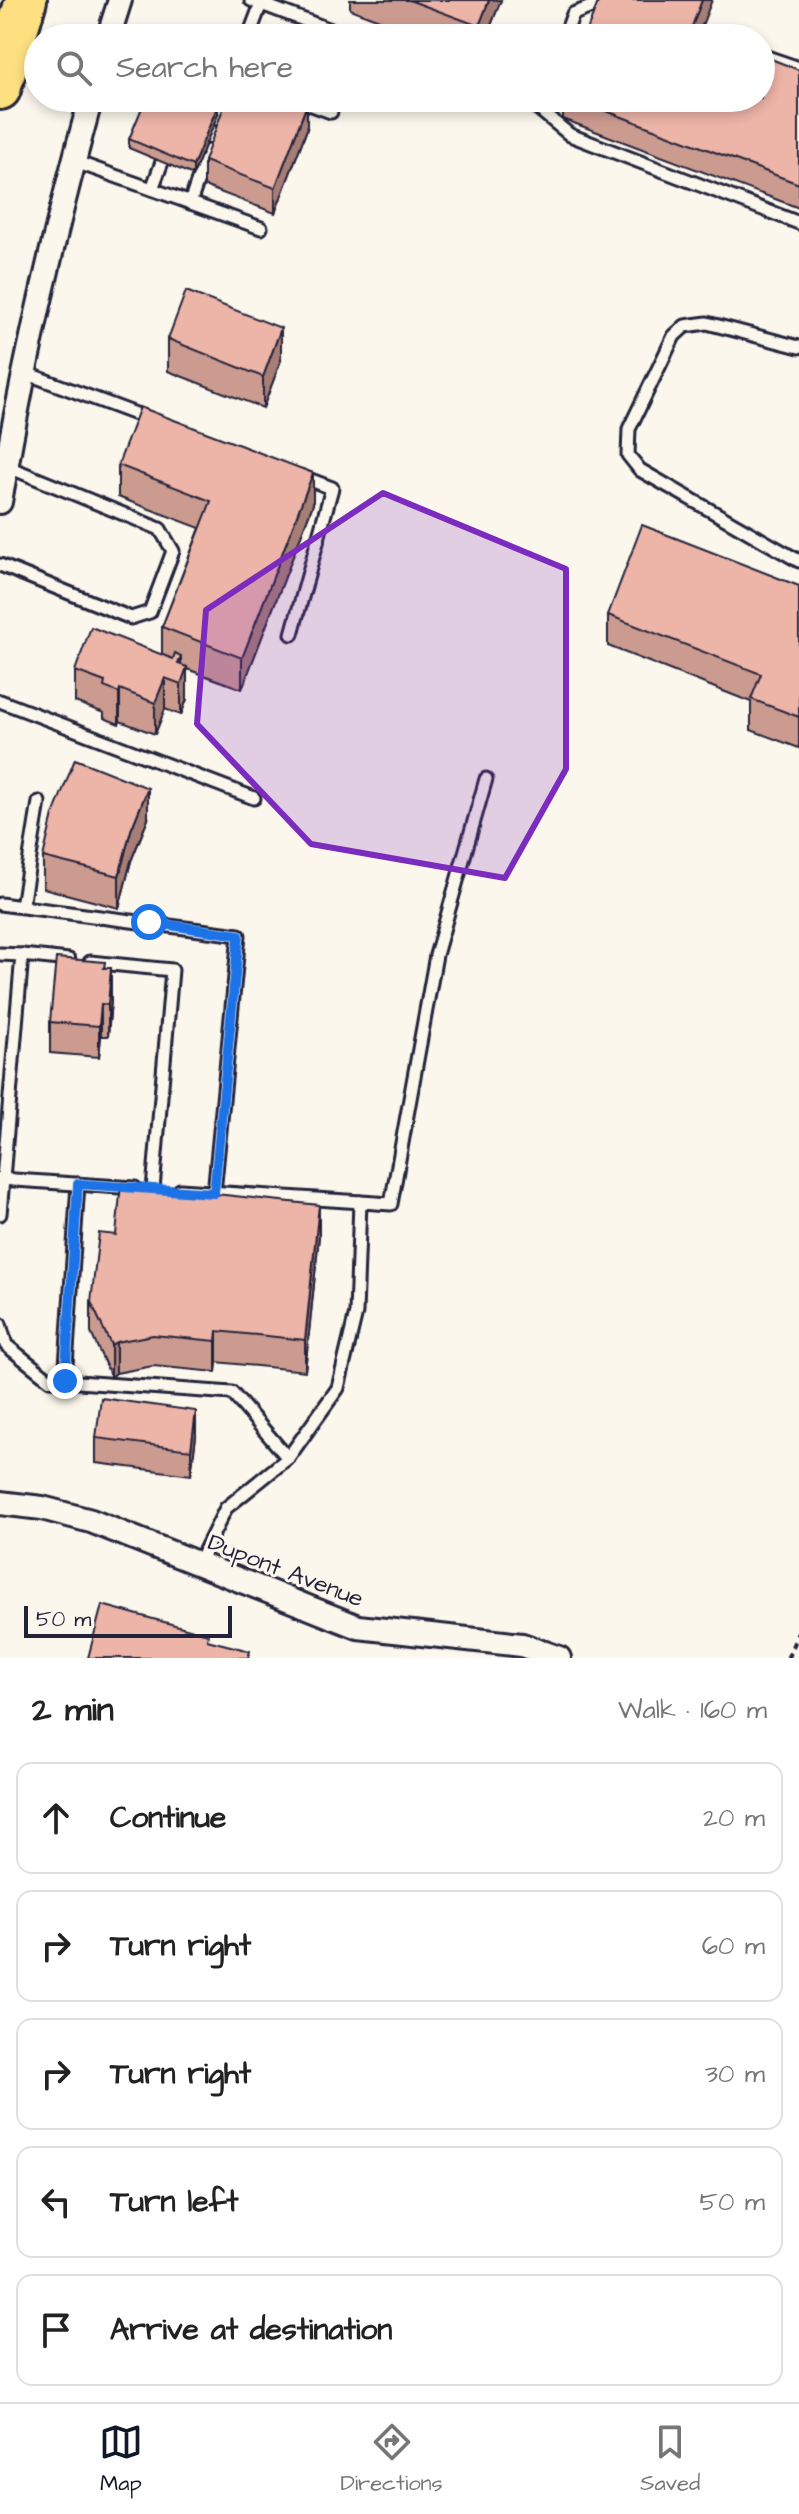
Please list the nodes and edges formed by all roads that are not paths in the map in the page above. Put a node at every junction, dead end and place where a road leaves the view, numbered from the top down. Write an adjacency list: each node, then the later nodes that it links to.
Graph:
1 (26, 0): 11 (highway)
2 (120, 0): 5 (street)
3 (607, 1): 8 (lane)
4 (256, 2): 6 (lane); 7 (lane)
5 (112, 24)
6 (253, 24)
7 (315, 24)
8 (569, 24)
9 (775, 60): 10 (lane)
10 (799, 68)
11 (0, 89)
12 (87, 112): 17 (street)
13 (222, 112): 15 (lane)
14 (548, 112): 21 (lane)
15 (217, 128)
16 (211, 143): 20 (lane)
17 (73, 161): 19 (lane); 24 (street)
18 (162, 162): 19 (lane)
19 (152, 189): 20 (lane)
20 (190, 203): 22 (lane)
21 (799, 223)
22 (261, 228)
23 (799, 347): 29 (lane)
24 (23, 372): 25 (lane); 26 (street)
25 (155, 422)
26 (6, 466): 28 (street); 30 (lane)
27 (288, 472): 31 (lane)
28 (0, 502)
29 (799, 561)
30 (0, 565)
31 (292, 634)
32 (0, 701): 34 (lane)
33 (486, 779): 44 (lane)
34 (254, 798)
35 (39, 802): 37 (lane)
36 (0, 904): 37 (lane)
37 (22, 906): 43 (lane)
38 (0, 954): 39 (lane)
39 (22, 955): 40 (lane); 42 (lane)
40 (1, 1179): 41 (lane); 45 (lane)
41 (78, 1184): 42 (lane); 47 (lane)
42 (153, 1189): 43 (lane)
43 (214, 1193): 44 (lane)
44 (360, 1202): 48 (lane)
45 (0, 1214)
46 (0, 1324): 47 (lane)
47 (65, 1381): 48 (lane)
48 (288, 1458): 50 (lane)
49 (0, 1503): 50 (street, Dupont Avenue)
50 (198, 1564): 51 (street, Dupont Avenue)
51 (559, 1658)

